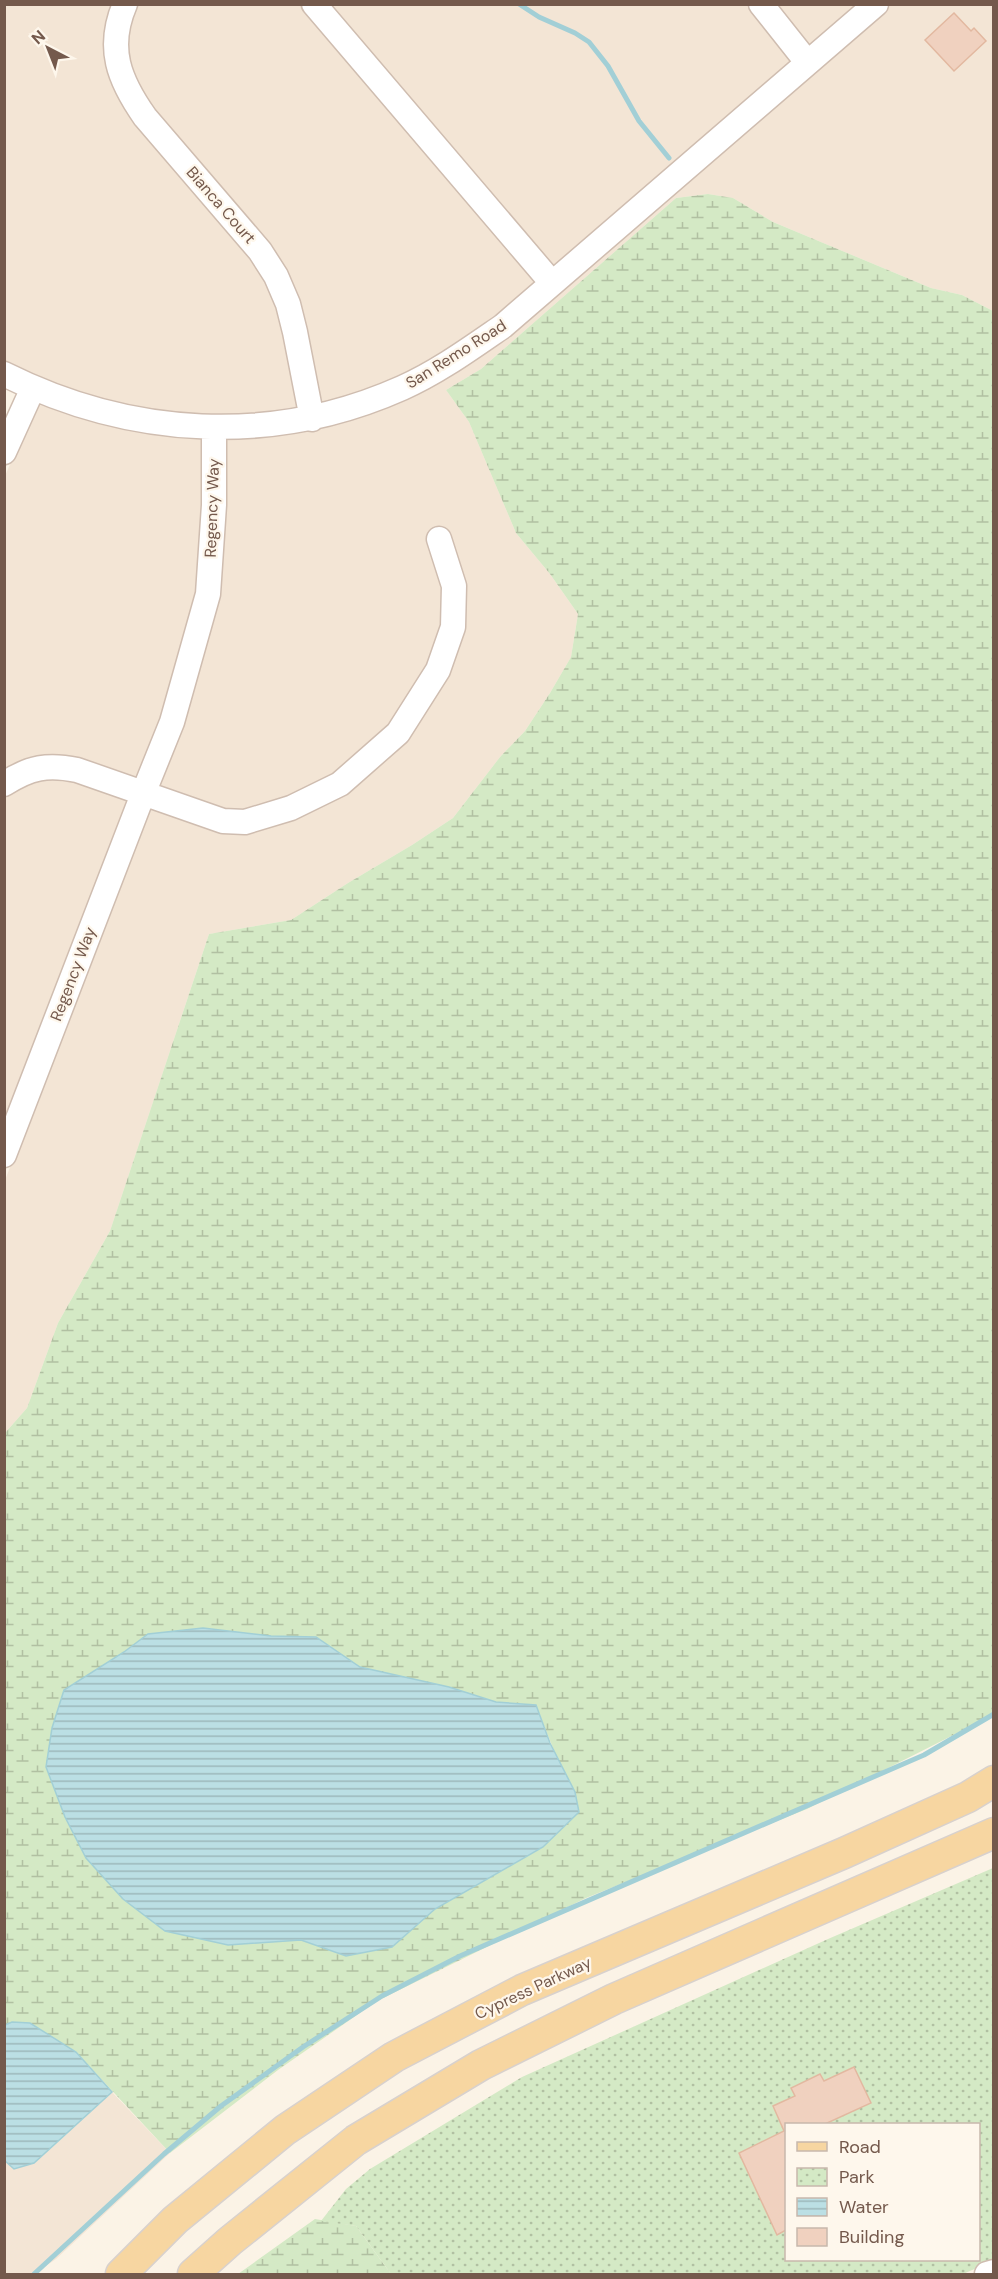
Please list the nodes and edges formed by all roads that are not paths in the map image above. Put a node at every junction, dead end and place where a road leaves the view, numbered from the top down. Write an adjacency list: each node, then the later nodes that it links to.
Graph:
1 (125, 4): 9 (street, Bianca Court)
2 (314, 4): 6 (street)
3 (761, 4): 5 (street)
4 (876, 4): 5 (street, San Remo Road)
5 (807, 62): 6 (street, San Remo Road)
6 (552, 283): 9 (street, San Remo Road)
7 (4, 374): 8 (street, San Remo Road)
8 (33, 388): 10 (street, San Remo Road); 11 (street)
9 (312, 419): 10 (street, San Remo Road)
10 (214, 427): 14 (street, Regency Way)
11 (4, 452)
12 (439, 540): 14 (street)
13 (4, 784): 14 (street)
14 (142, 794): 15 (street, Regency Way)
15 (4, 1155)
16 (993, 1781): 19 (main road, Cypress Parkway)
17 (993, 1833): 20 (main road)
18 (993, 2272): 21 (street)
19 (121, 2274)
20 (193, 2274)
21 (987, 2274)

